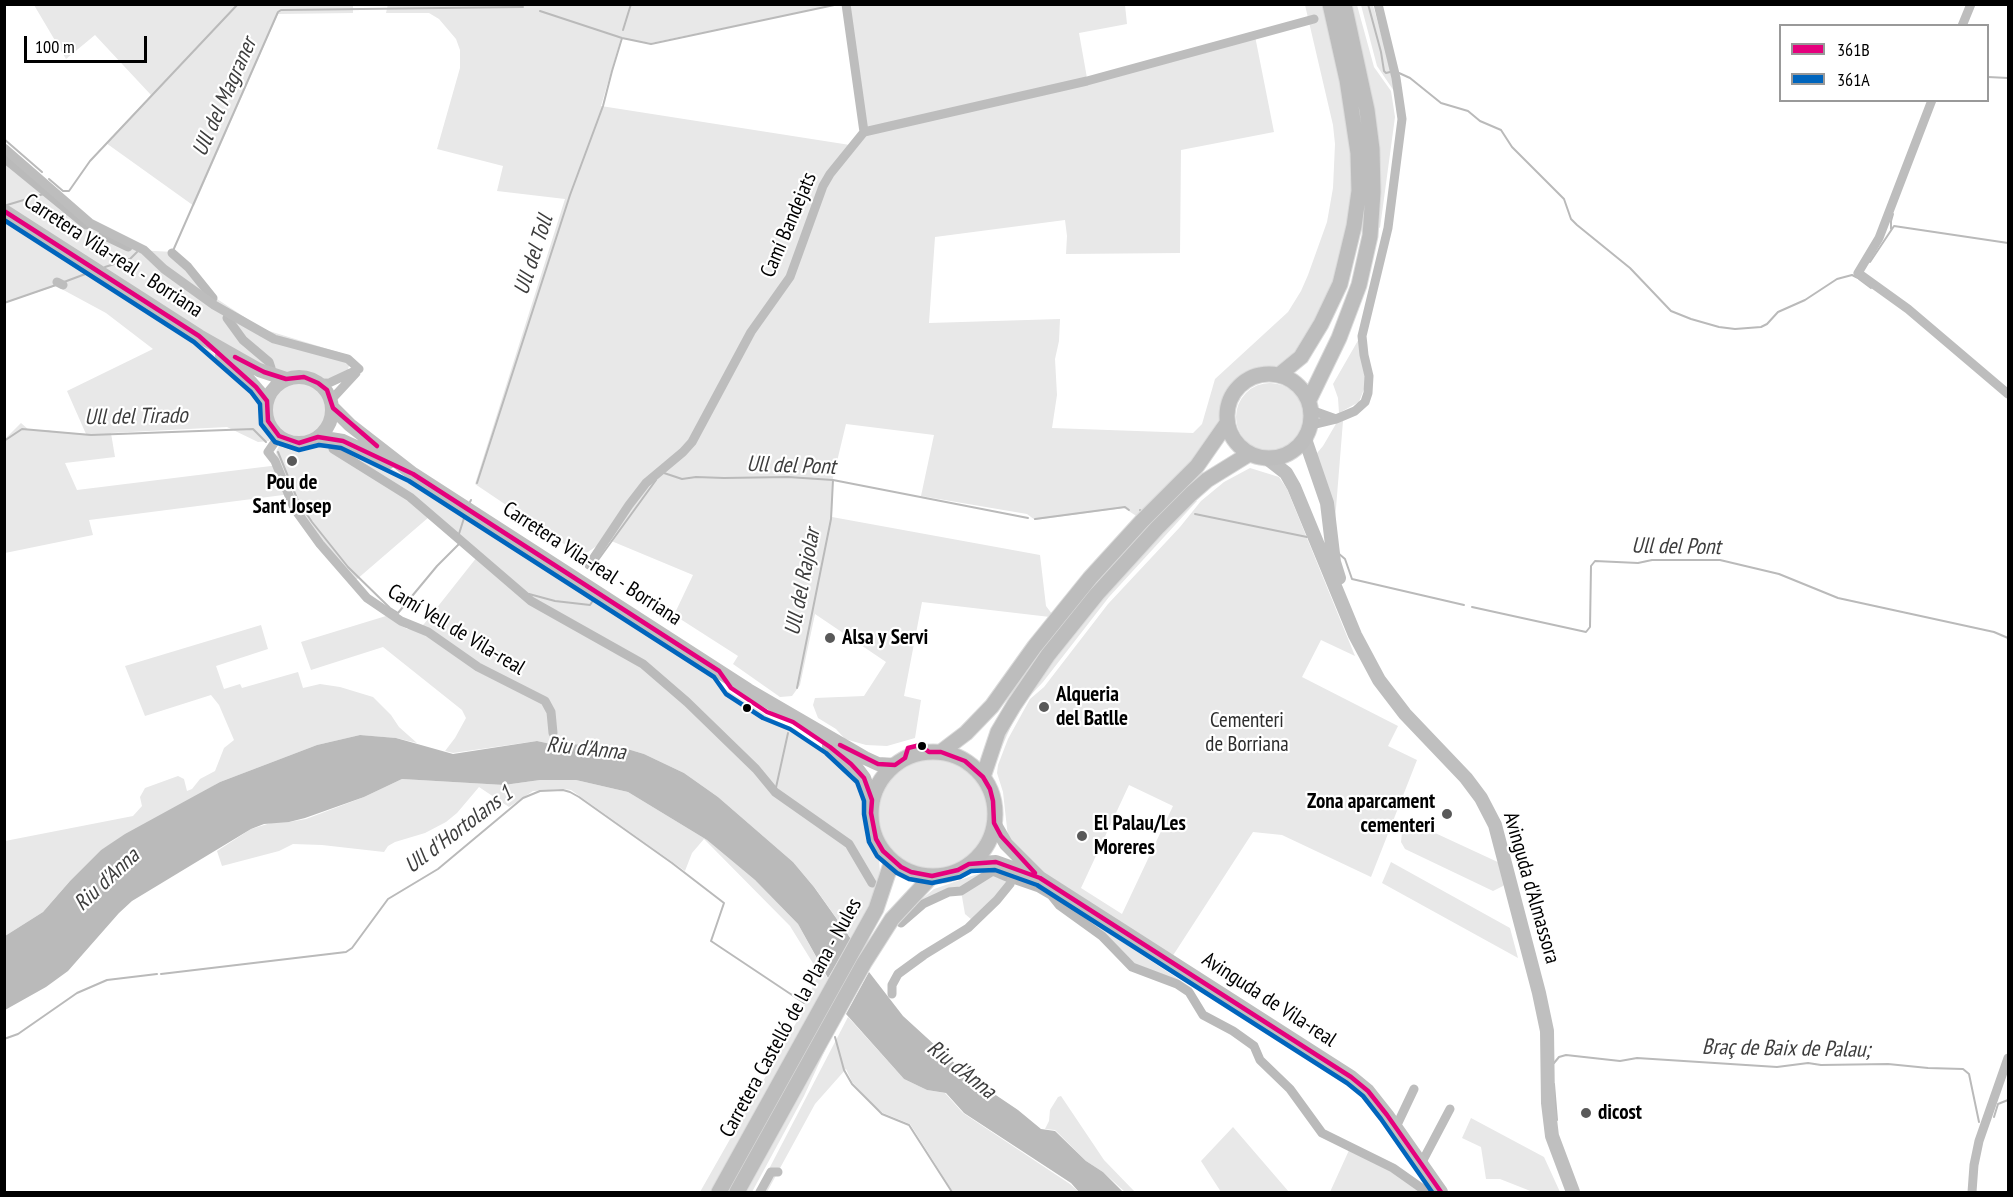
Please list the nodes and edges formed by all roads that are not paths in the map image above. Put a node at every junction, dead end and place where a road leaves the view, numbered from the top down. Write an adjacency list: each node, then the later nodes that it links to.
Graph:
1 (846, 4): 9 (street)
2 (1330, 4): 14 (main road)
3 (1344, 4): 20 (main road)
4 (1378, 4): 21 (street)
5 (1971, 4): 7 (street)
6 (1314, 19): 9 (street)
7 (1963, 24)
8 (1931, 102): 17 (street)
9 (864, 132): 28 (street, Camí Bandejats)
10 (4, 148): 13 (street)
11 (4, 211): 12 (main road, Carretera Vila-real - Borriana)
12 (199, 336): 15 (main road, Carretera Vila-real - Borriana); 18 (main road, Carretera Vila-real - Borriana)
13 (358, 369): 16 (street); 19 (street)
14 (1279, 375): 20 (main road); 22 (main road)
15 (286, 379): 16 (main road); 18 (main road)
16 (318, 383): 19 (main road)
17 (2008, 394)
18 (267, 401): 23 (main road)
19 (332, 404): 24 (main road); 27 (main road, Carretera Vila-real - Borriana)
20 (1309, 419): 21 (street); 21 (street); 26 (main road); 29 (main road, Avinguda d'Almassora)
21 (1336, 419)
22 (1227, 423): 25 (main road); 32 (main road)
23 (279, 436): 24 (main road); 31 (street, Camí Vell de Vila-real)
24 (318, 437): 27 (main road, Carretera Vila-real - Borriana)
25 (1249, 453): 26 (main road); 34 (main road)
26 (1268, 459): 29 (main road, Avinguda d'Almassora)
27 (413, 474): 30 (main road, Carretera Vila-real - Borriana)
28 (589, 565)
29 (1355, 634): 53 (main road, Avinguda d'Almassora)
30 (748, 690): 33 (main road, Carretera Vila-real - Borriana); 35 (main road, Carretera Vila-real - Borriana)
31 (553, 733)
32 (941, 752): 33 (main road); 34 (main road)
33 (894, 765): 35 (main road)
34 (983, 777): 36 (main road)
35 (872, 800): 37 (main road)
36 (994, 823): 38 (main road); 41 (main road, Avinguda de Vila-real)
37 (892, 861): 40 (main road); 49 (main road, Carretera Castelló de la Plana - Nules)
38 (969, 864): 39 (main road, Avinguda de Vila-real); 40 (main road)
39 (1015, 869): 41 (main road, Avinguda de Vila-real); 42 (street)
40 (932, 876): 50 (main road, Carretera Castelló de la Plana - Nules)
41 (1040, 878): 46 (main road, Avinguda de Vila-real)
42 (892, 994)
43 (2008, 1058): 54 (street)
44 (1414, 1089): 46 (street)
45 (1450, 1109): 47 (street)
46 (1395, 1127): 47 (main road, Avinguda de Vila-real)
47 (1421, 1164): 52 (main road, Avinguda de Vila-real)
48 (778, 1172): 51 (street)
49 (719, 1192)
50 (737, 1192)
51 (760, 1192)
52 (1441, 1192)
53 (1573, 1192)
54 (1972, 1192)

